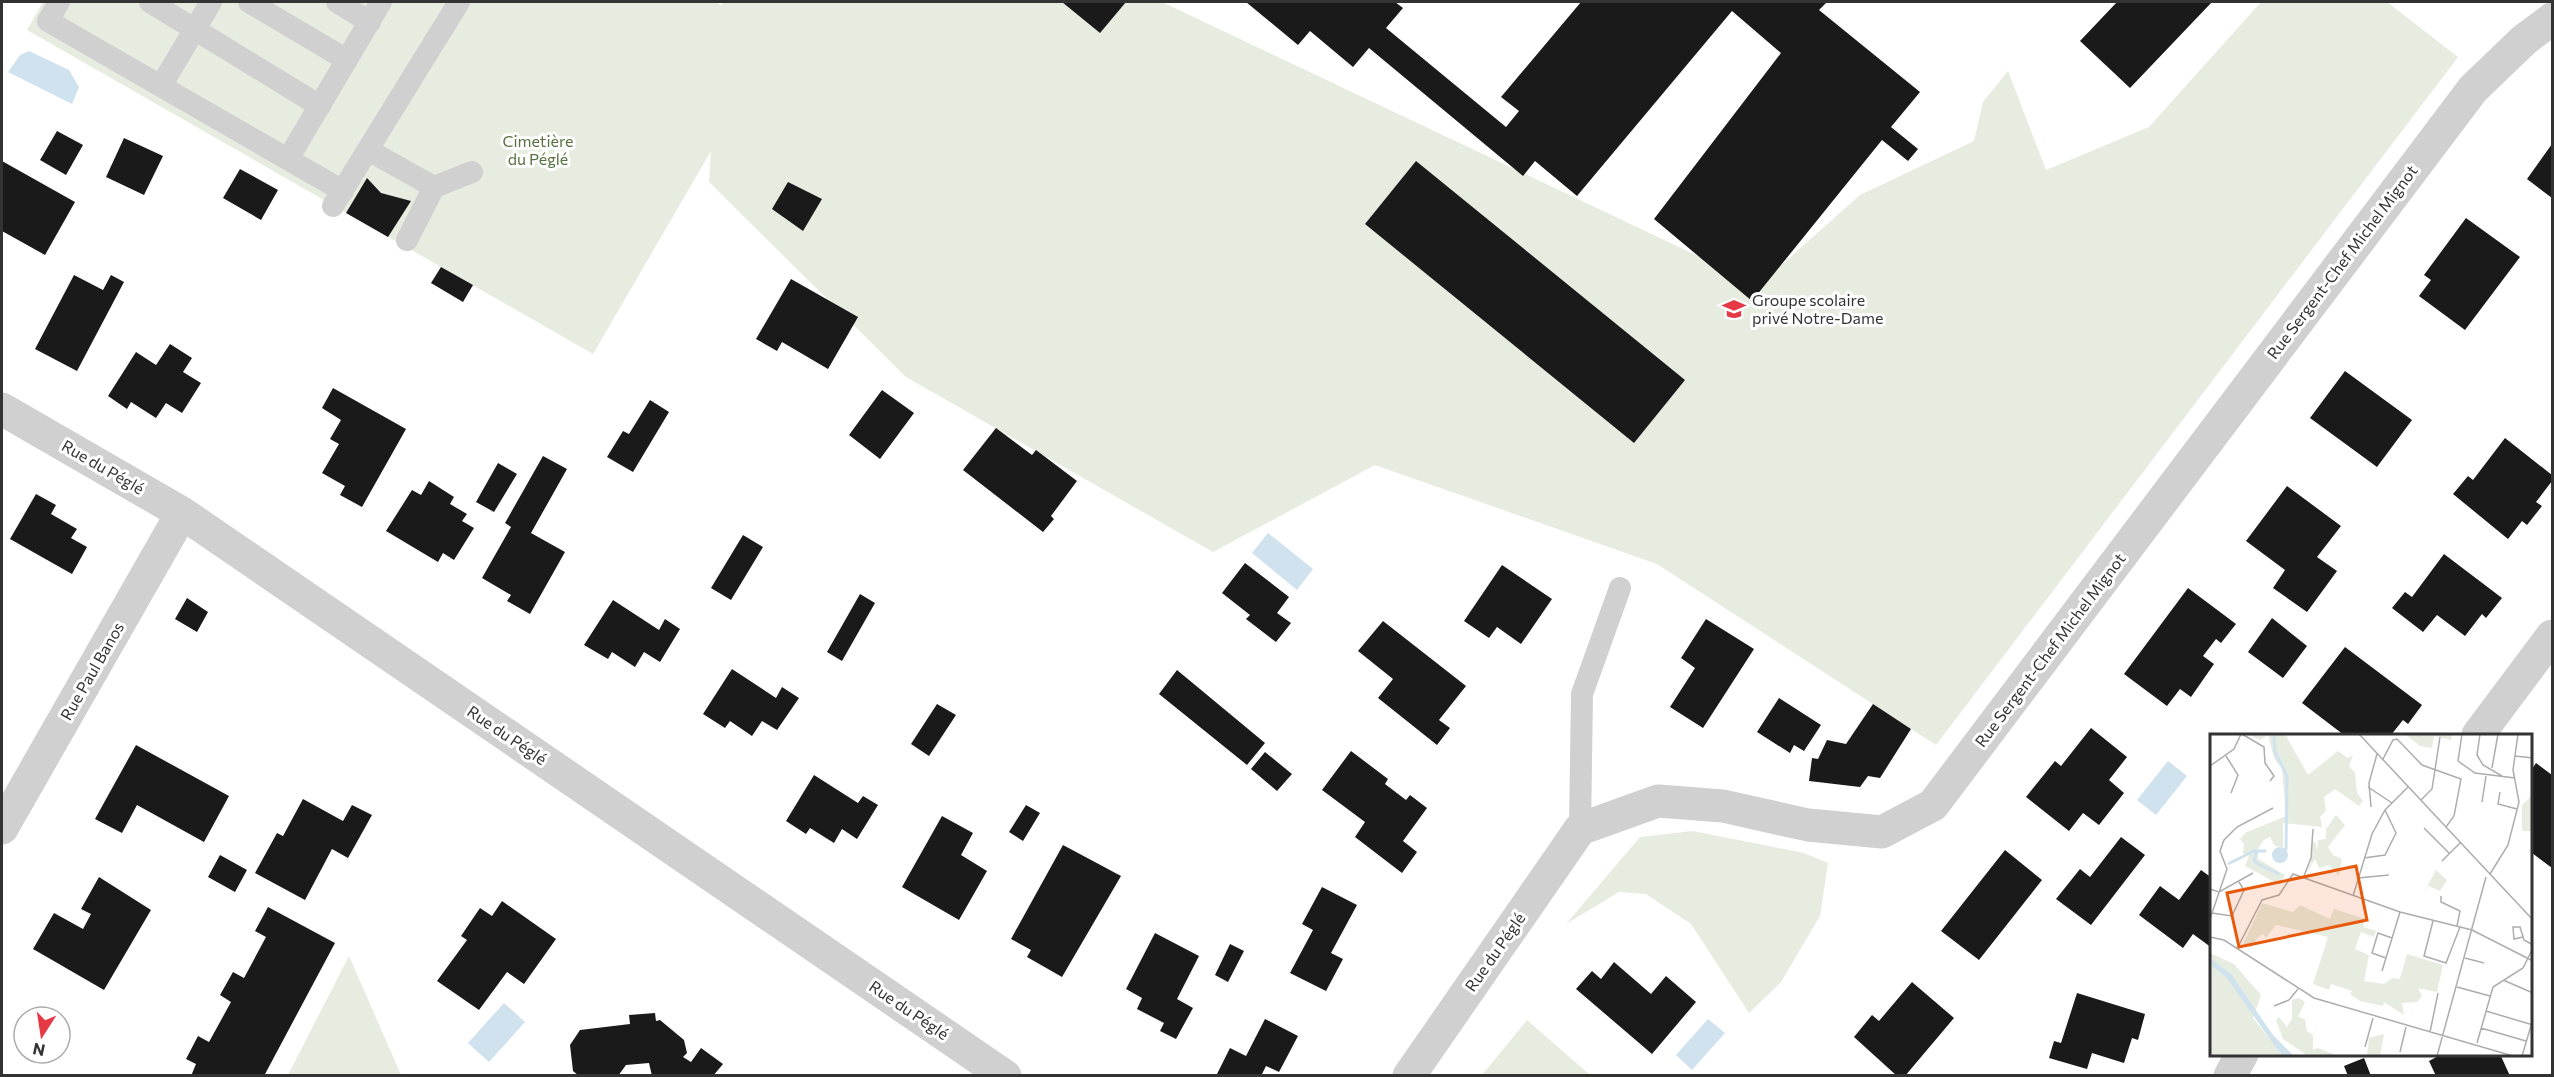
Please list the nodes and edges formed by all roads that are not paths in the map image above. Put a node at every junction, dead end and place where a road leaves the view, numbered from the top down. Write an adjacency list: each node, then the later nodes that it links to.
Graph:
1 (59, 2): 12 (lane)
2 (150, 2): 10 (lane)
3 (211, 2): 10 (lane)
4 (249, 2): 11 (lane)
5 (336, 2): 9 (lane)
6 (381, 2): 9 (lane)
7 (459, 2): 14 (lane)
8 (2553, 19): 25 (street, Rue Sergent-Chef Michel Mignot)
9 (369, 22): 11 (lane)
10 (195, 29): 12 (lane); 13 (lane)
11 (347, 60): 13 (lane)
12 (161, 86): 15 (lane)
13 (320, 106): 15 (lane)
14 (368, 150): 15 (lane); 17 (lane)
15 (288, 159)
16 (472, 172): 17 (lane)
17 (434, 187): 18 (lane)
18 (407, 240)
19 (2, 409): 20 (street, Rue du Péglé)
20 (183, 513): 24 (street, Rue Paul Banos); 27 (street, Rue du Péglé)
21 (1620, 588): 25 (lane)
22 (2553, 636): 23 (street)
23 (2479, 734)
24 (2, 828)
25 (1580, 829): 28 (street, Rue du Péglé)
26 (2241, 1056): 29 (street)
27 (1005, 1076)
28 (1409, 1076)
29 (2230, 1076)

